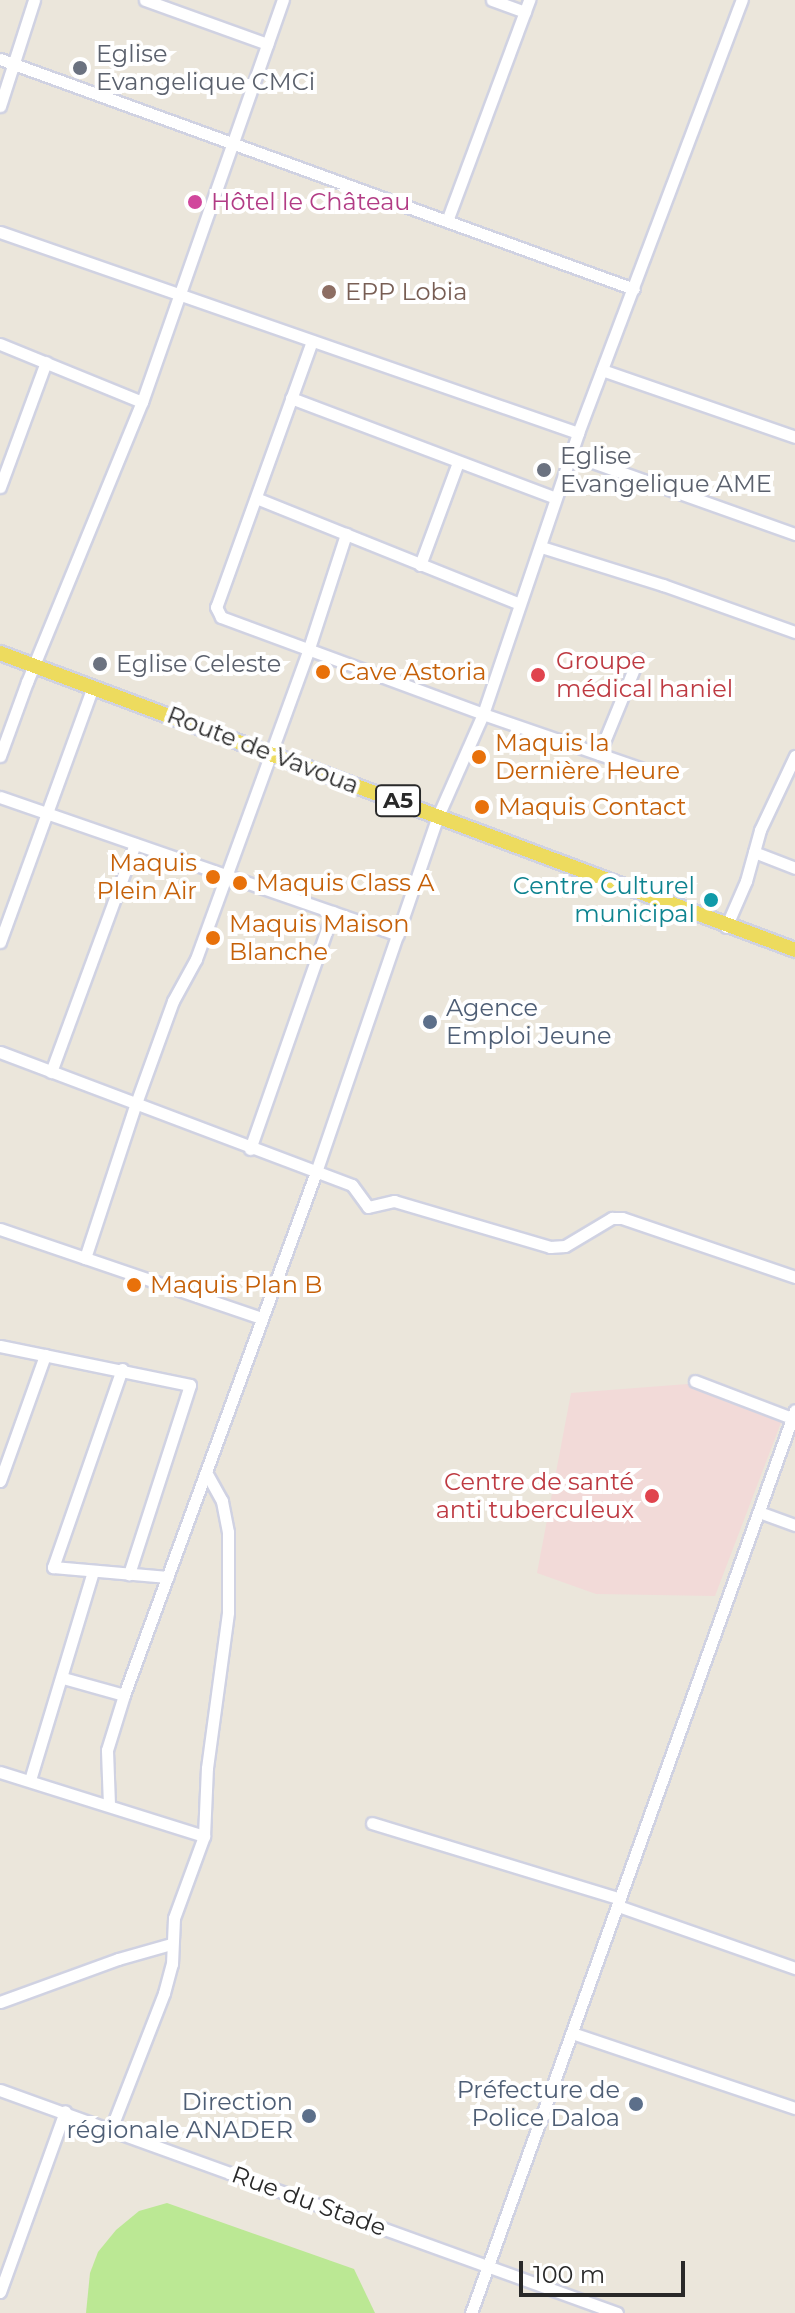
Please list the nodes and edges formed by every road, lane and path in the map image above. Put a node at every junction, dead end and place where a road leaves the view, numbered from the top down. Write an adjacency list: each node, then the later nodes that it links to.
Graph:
1 (34, 0): 9 (street)
2 (145, 0): 7 (street)
3 (283, 0): 7 (street)
4 (492, 0): 6 (street)
5 (742, 0): 14 (street)
6 (527, 6): 12 (street)
7 (267, 44): 11 (street)
8 (0, 59): 9 (street)
9 (14, 64): 10 (street); 11 (street)
10 (0, 106)
11 (233, 145): 12 (street); 15 (street)
12 (447, 221): 14 (street)
13 (0, 232): 15 (street)
14 (634, 289): 19 (street)
15 (181, 295): 16 (street); 21 (street)
16 (312, 341): 20 (street); 22 (street)
17 (0, 344): 18 (street)
18 (46, 362): 21 (street); 26 (street)
19 (602, 370): 22 (street); 23 (street)
20 (291, 398): 25 (street); 27 (street)
21 (142, 402): 38 (street)
22 (578, 433): 24 (street)
23 (795, 437)
24 (570, 454): 28 (street); 30 (street)
25 (458, 462): 28 (street); 32 (street)
26 (0, 487)
27 (256, 498): 29 (street); 35 (street)
28 (555, 498): 31 (street)
29 (346, 534): 32 (street); 35 (street)
30 (795, 534)
31 (541, 547): 33 (street); 34 (street)
32 (420, 565): 33 (street)
33 (520, 604): 40 (street)
34 (795, 632)
35 (309, 648): 40 (street); 41 (street)
36 (0, 653): 38 (main road, Route de Vavoua / A5)
37 (638, 659): 42 (street)
38 (34, 664): 39 (main road, Route de Vavoua / A5); 43 (street)
39 (93, 686): 41 (main road, Route de Vavoua / A5); 47 (street)
40 (483, 714): 42 (street); 48 (street)
41 (272, 754): 48 (main road, Route de Vavoua / A5); 52 (street)
42 (599, 754): 45 (street)
43 (0, 756)
44 (795, 756): 50 (street)
45 (654, 773)
46 (0, 797): 47 (street)
47 (47, 813): 49 (street); 56 (street)
48 (438, 816): 54 (main road, Route de Vavoua / A5); 55 (street)
49 (135, 844): 52 (street); 59 (street)
50 (754, 852): 51 (street); 54 (street)
51 (795, 868)
52 (225, 875): 53 (street); 60 (street)
53 (333, 912): 55 (street); 61 (street)
54 (726, 927): 57 (main road, Route de Vavoua / A5)
55 (398, 935): 62 (street)
56 (0, 942)
57 (795, 950)
58 (0, 1052): 59 (street)
59 (51, 1072): 60 (street)
60 (135, 1106): 61 (street); 64 (street)
61 (250, 1149): 62 (street)
62 (316, 1172): 65 (street); 66 (street)
63 (0, 1229): 64 (street)
64 (85, 1258): 66 (street)
65 (795, 1277)
66 (261, 1318): 72 (street)
67 (0, 1346): 68 (street)
68 (45, 1355): 69 (street); 73 (street)
69 (122, 1369): 76 (street); 77 (street)
70 (695, 1381): 71 (street)
71 (794, 1414): 74 (street)
72 (206, 1472): 78 (street); 85 (street)
73 (0, 1481)
74 (759, 1512): 75 (street); 86 (street)
75 (795, 1525)
76 (93, 1571): 77 (street); 79 (street)
77 (129, 1574): 78 (street)
78 (168, 1577): 80 (street)
79 (63, 1678): 80 (street); 82 (street)
80 (124, 1695): 83 (street)
81 (0, 1772): 82 (street)
82 (30, 1780): 83 (street)
83 (109, 1805): 85 (street)
84 (372, 1823): 86 (street)
85 (204, 1836): 87 (street)
86 (619, 1902): 88 (street); 90 (street)
87 (171, 1944): 89 (street); 94 (street)
88 (795, 1968)
89 (0, 2002)
90 (572, 2033): 92 (street); 95 (street)
91 (0, 2090): 93 (street, Rue du Stade)
92 (795, 2108)
93 (65, 2111): 94 (street, Rue du Stade); 96 (street)
94 (111, 2129): 95 (street, Rue du Stade)
95 (489, 2267): 97 (street); 98 (street, Rue du Stade)
96 (0, 2292)
97 (471, 2313)
98 (617, 2313)

